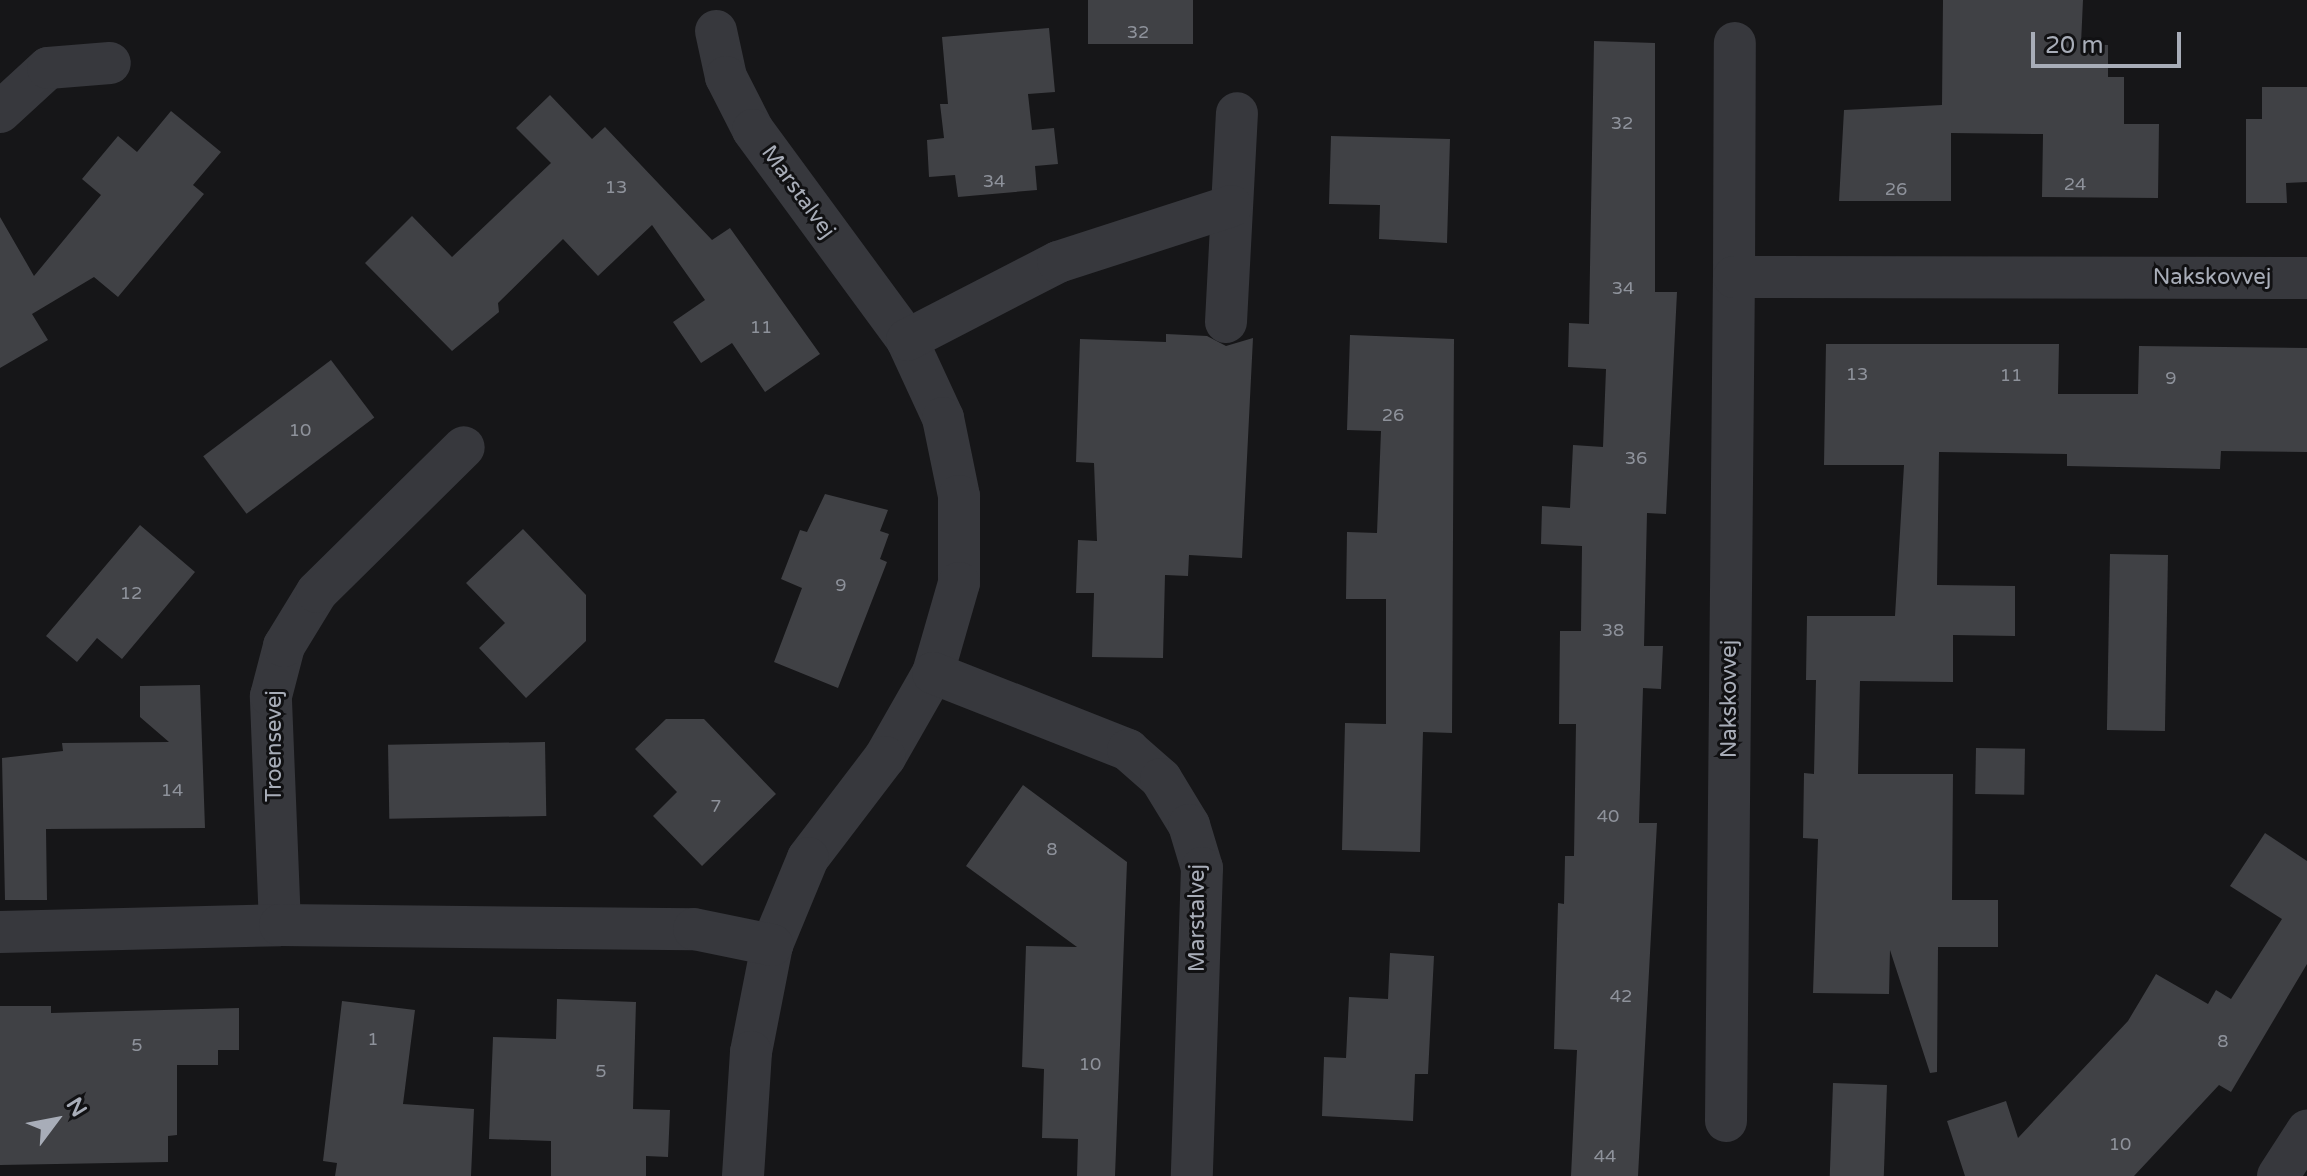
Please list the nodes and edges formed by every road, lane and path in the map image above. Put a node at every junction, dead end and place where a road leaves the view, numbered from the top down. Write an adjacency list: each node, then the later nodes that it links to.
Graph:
1 (716, 31): 10 (street, Marstalvej)
2 (1735, 43): 7 (street, Nakskovvej)
3 (110, 63): 4 (street)
4 (0, 112)
5 (1237, 113): 6 (street)
6 (1231, 206): 9 (street); 10 (street)
7 (1734, 277): 8 (street, Nakskovvej); 16 (street, Nakskovvej)
8 (2307, 278)
9 (1226, 322)
10 (907, 340): 12 (street, Marstalvej)
11 (464, 447): 13 (street, Troensevej)
12 (933, 673): 15 (street, Marstalvej); 19 (street, Marstalvej)
13 (280, 925): 14 (street); 15 (street)
14 (0, 932)
15 (772, 945): 18 (street, Marstalvej)
16 (1726, 1121)
17 (2307, 1131): 20 (street)
18 (743, 1176)
19 (1192, 1176)
20 (2278, 1176)

